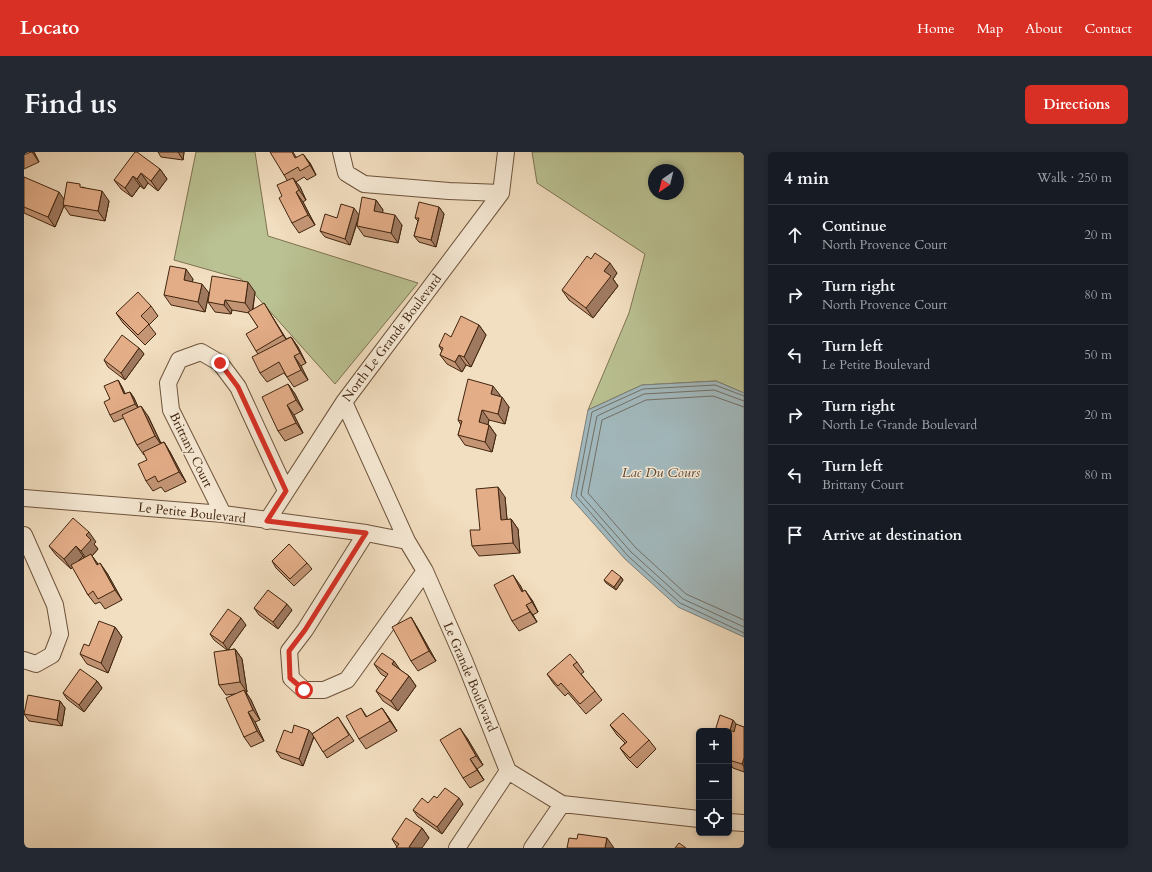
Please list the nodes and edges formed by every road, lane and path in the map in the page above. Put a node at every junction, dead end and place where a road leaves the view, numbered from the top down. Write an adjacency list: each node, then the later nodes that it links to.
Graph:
1 (341, 152): 3 (street)
2 (506, 152): 3 (street, North Le Grande Boulevard)
3 (501, 193): 4 (street, North Le Grande Boulevard)
4 (344, 402): 5 (street, North Le Grande Boulevard); 11 (street, Le Grande Boulevard)
5 (286, 491): 7 (street, Brittany Court); 8 (street, North Le Grande Boulevard)
6 (24, 498): 7 (street, Le Petite Boulevard)
7 (223, 514): 8 (street, Le Petite Boulevard)
8 (267, 521): 9 (street, Le Petite Boulevard)
9 (366, 533): 11 (street, Le Petite Boulevard); 12 (street)
10 (24, 535): 13 (street)
11 (407, 541): 12 (street, Le Grande Boulevard)
12 (425, 571): 14 (street, Le Grande Boulevard)
13 (24, 660)
14 (508, 771): 15 (street); 19 (street)
15 (562, 804): 16 (street); 20 (street)
16 (696, 819)
17 (732, 822): 18 (street)
18 (744, 823)
19 (457, 848)
20 (532, 848)

